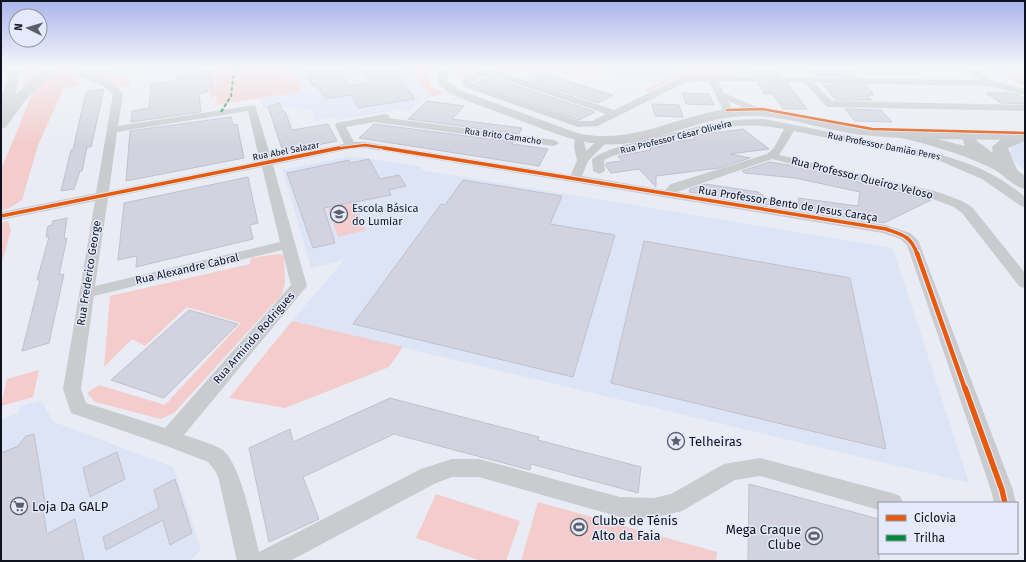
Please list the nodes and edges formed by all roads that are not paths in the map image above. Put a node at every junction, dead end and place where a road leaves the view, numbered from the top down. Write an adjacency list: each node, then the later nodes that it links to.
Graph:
1 (8, 93): 15 (highway)
2 (25, 93): 16 (highway)
3 (118, 93): 18 (street, Rua Frederico George)
4 (458, 93): 22 (street)
5 (493, 93): 13 (street)
6 (554, 93): 13 (street)
7 (656, 93): 13 (street)
8 (720, 93): 10 (street)
9 (819, 93): 11 (street)
10 (722, 96): 12 (street); 14 (street)
11 (1025, 108)
12 (766, 113): 14 (street); 19 (street)
13 (615, 114)
14 (722, 114): 23 (street)
15 (1, 117)
16 (1, 124)
17 (790, 128): 26 (street); 30 (street, Rua Professor César Oliveira); 35 (street, Rua Professor Damião Peres)
18 (112, 130): 28 (street, Rua Armindo Rodrigues); 34 (street, Rua Frederico George)
19 (898, 133): 20 (street); 29 (main road)
20 (967, 134): 21 (street); 29 (main road)
21 (1025, 136): 29 (main road)
22 (579, 138): 23 (street); 27 (street)
23 (603, 141): 27 (street)
24 (554, 143): 25 (street, Rua Brito Camacho)
25 (350, 146): 28 (street, Rua Abel Salazar); 31 (street, Rua Abel Salazar)
26 (771, 156): 33 (street); 38 (street, Rua Professor Queiroz Veloso)
27 (583, 160): 31 (street)
28 (267, 163): 34 (street, Rua Abel Salazar); 37 (street, Rua Armindo Rodrigues)
29 (1009, 170): 32 (main road)
30 (599, 171)
31 (575, 178): 33 (street, Rua Professor Bento de Jesus Caraça)
32 (1025, 184)
33 (668, 194): 42 (street, Rua Professor Bento de Jesus Caraça)
34 (102, 196): 36 (street, Rua Abel Salazar); 39 (street, Rua Frederico George)
35 (1025, 203)
36 (3, 216)
37 (288, 244): 39 (street, Rua Alexandre Cabral); 40 (street, Rua Armindo Rodrigues)
38 (1025, 283)
39 (86, 293): 40 (street, Rua Frederico George)
40 (169, 438): 43 (street)
41 (888, 502): 44 (street)
42 (1005, 502)
43 (249, 561)
44 (266, 561)

